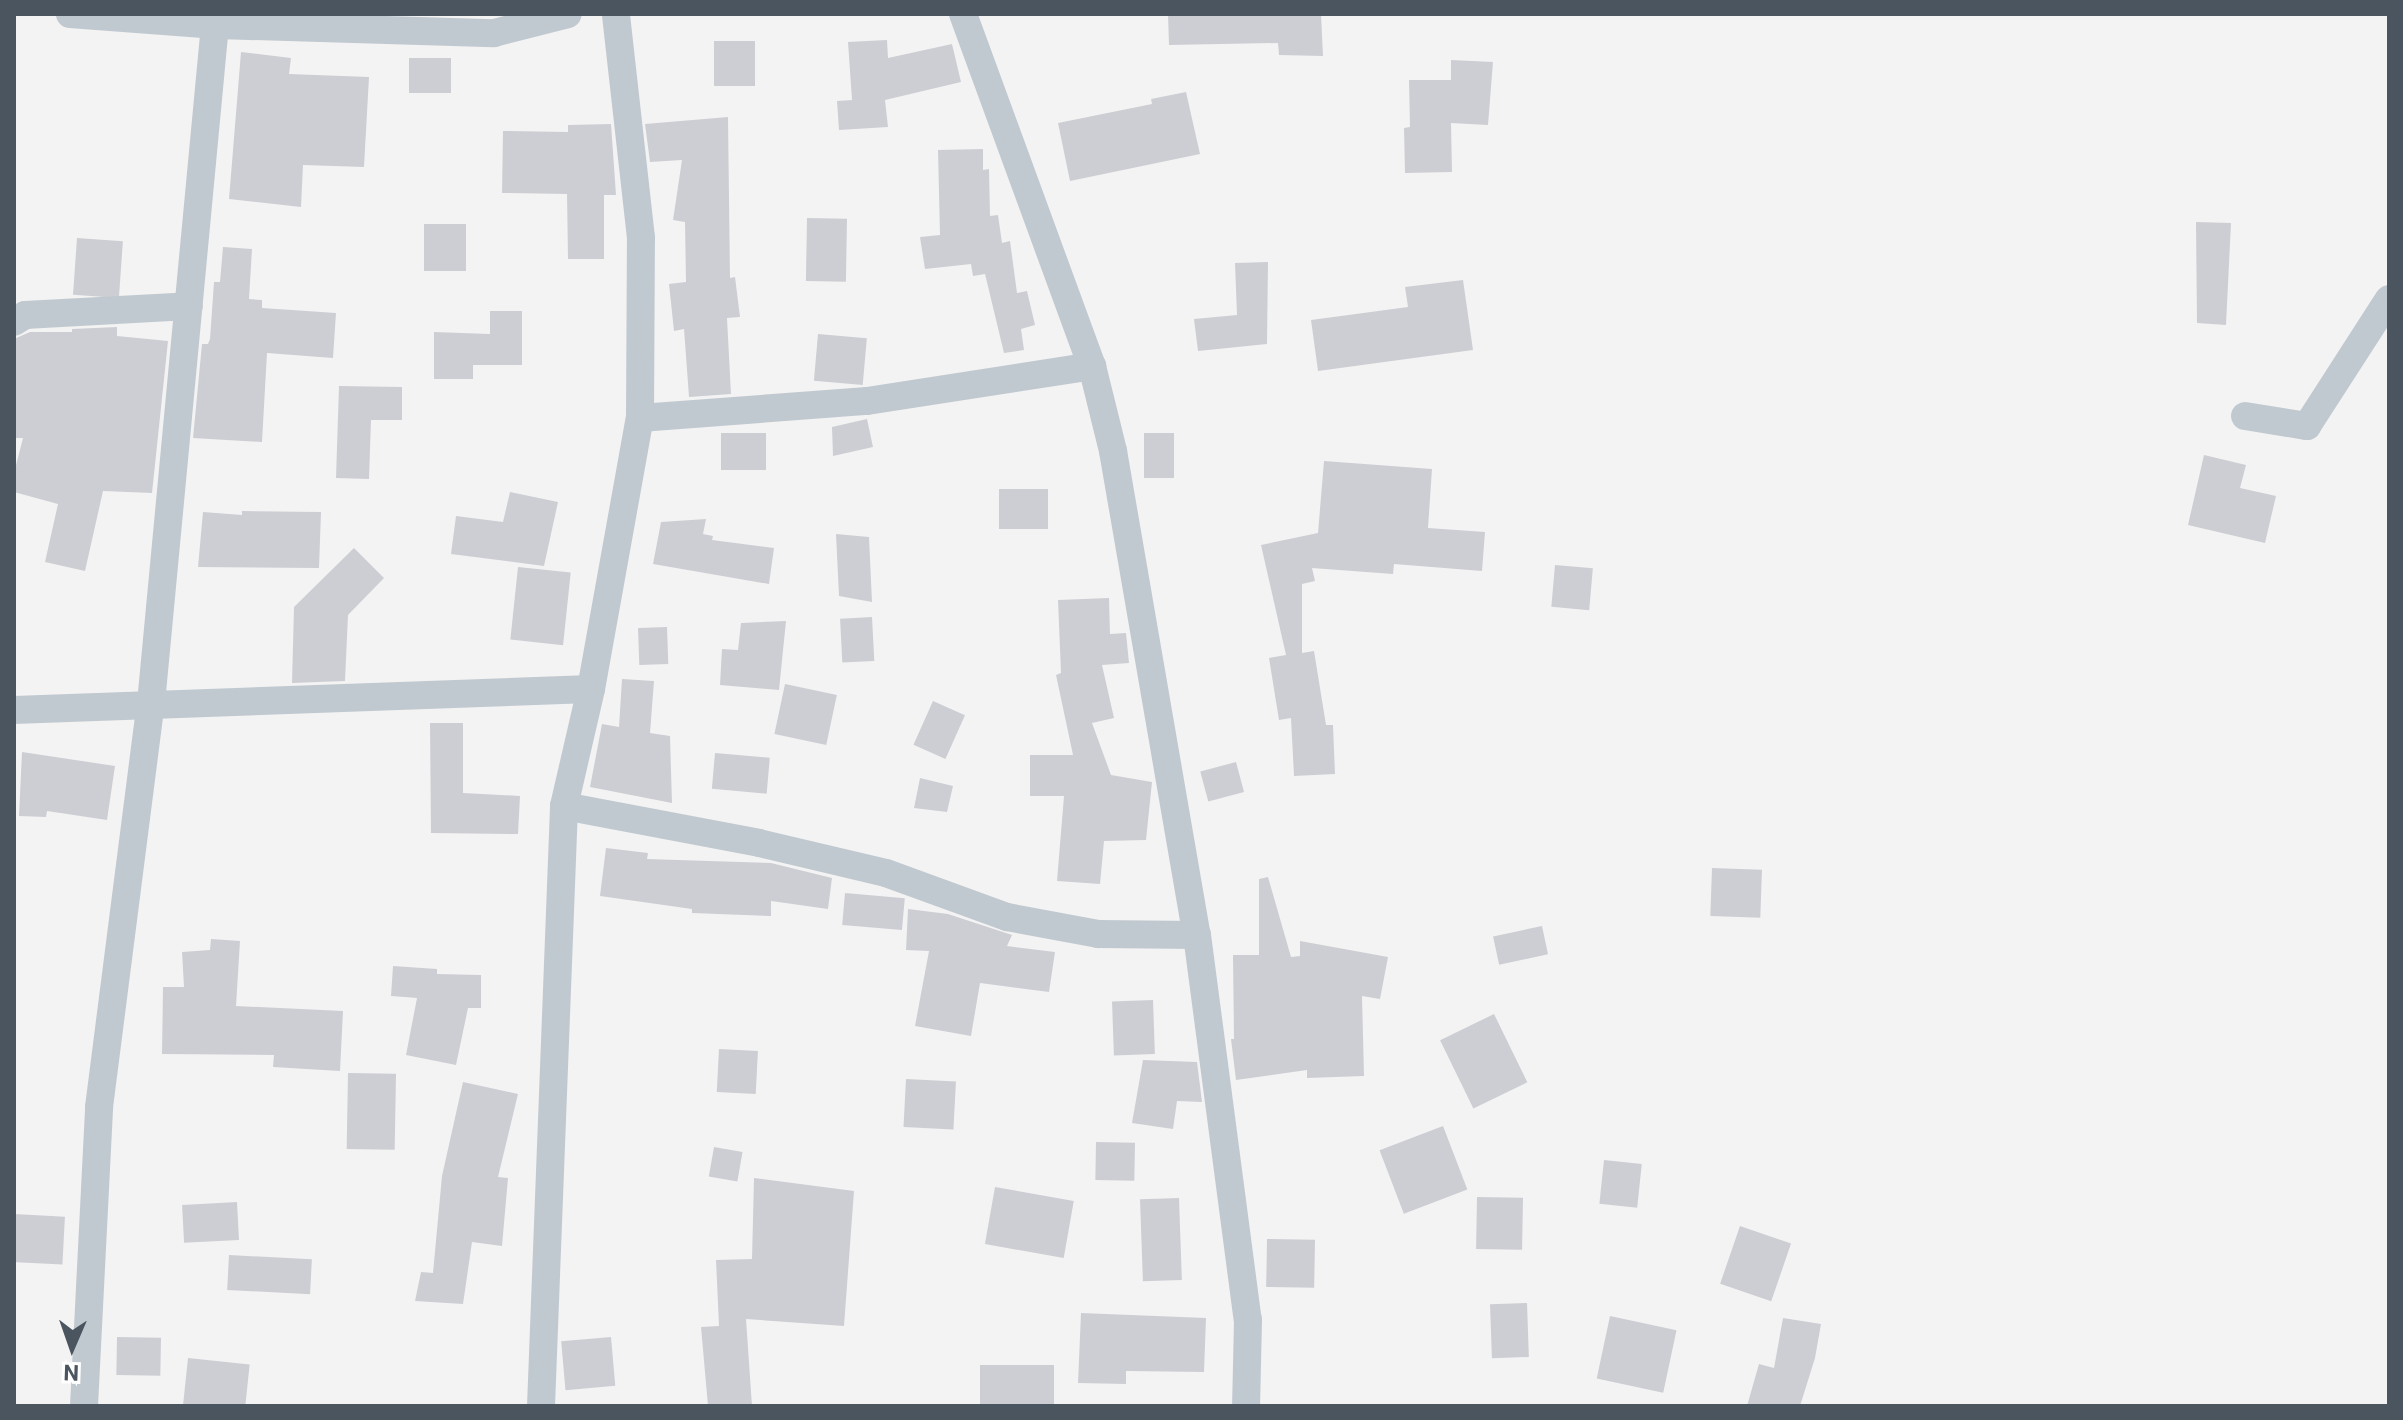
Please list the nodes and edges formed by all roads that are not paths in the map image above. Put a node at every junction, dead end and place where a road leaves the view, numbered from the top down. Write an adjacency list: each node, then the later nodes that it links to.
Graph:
1 (70, 14): 5 (street)
2 (568, 14): 5 (street)
3 (616, 14): 11 (street)
4 (963, 14): 9 (street)
5 (216, 20): 7 (street)
6 (2389, 299): 10 (street)
7 (189, 306): 8 (street); 13 (street)
8 (14, 322)
9 (1092, 366): 11 (street); 16 (street)
10 (2245, 416)
11 (640, 418): 12 (street)
12 (591, 689): 13 (street); 15 (street)
13 (151, 703): 14 (street); 17 (street)
14 (14, 710)
15 (564, 806): 16 (street); 18 (street)
16 (1197, 935): 19 (street)
17 (84, 1406)
18 (541, 1406)
19 (1246, 1406)

